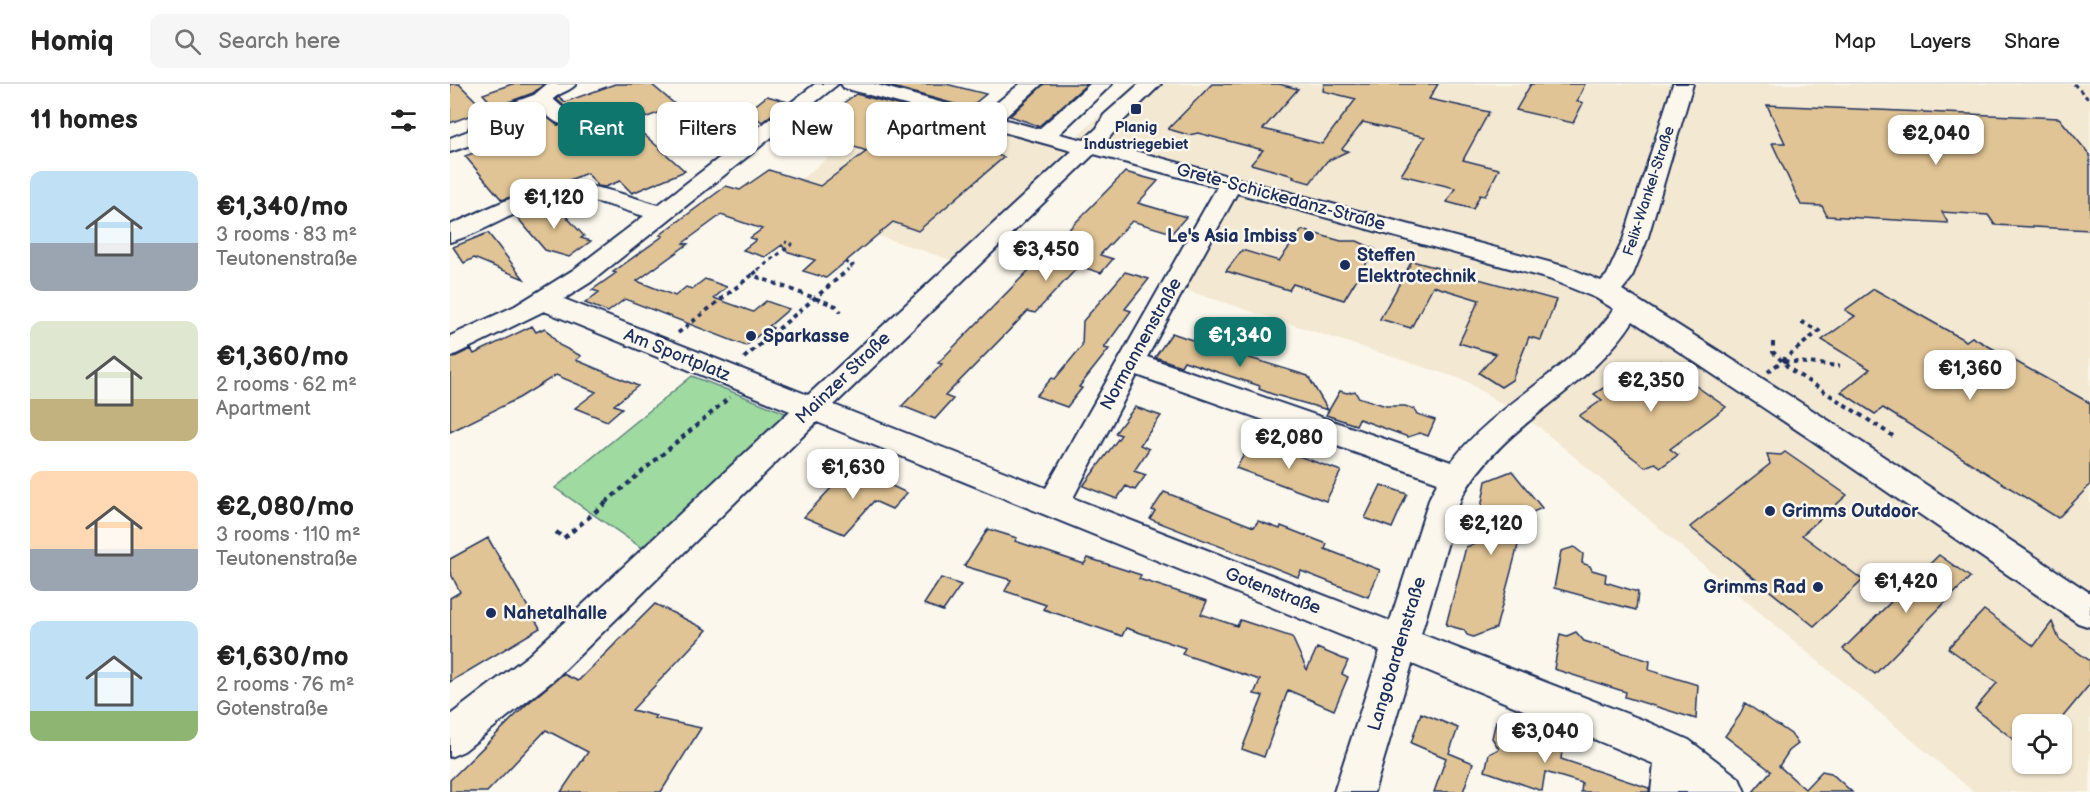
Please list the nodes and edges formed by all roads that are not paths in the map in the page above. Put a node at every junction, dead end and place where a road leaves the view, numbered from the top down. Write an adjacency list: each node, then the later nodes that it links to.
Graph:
1 (566, 84): 9 (street)
2 (828, 84): 19 (street)
3 (851, 84): 10 (street, Grete-Schickedanz-Straße)
4 (929, 84): 10 (street)
5 (1032, 84): 12 (street)
6 (1102, 84): 15 (street)
7 (1151, 84): 17 (street, Mainzer Straße)
8 (1683, 84): 21 (street, Felix-Wankel-Straße)
9 (541, 99): 13 (street); 16 (street)
10 (907, 100): 11 (street, Grete-Schickedanz-Straße)
11 (915, 102)
12 (1007, 105)
13 (558, 113)
14 (1007, 127): 15 (street, Grete-Schickedanz-Straße)
15 (1043, 137): 17 (street, Grete-Schickedanz-Straße)
16 (450, 145)
17 (1090, 146): 18 (street, Grete-Schickedanz-Straße); 25 (street, Mainzer Straße)
18 (1231, 183): 21 (street, Grete-Schickedanz-Straße); 24 (street, Normannenstraße)
19 (661, 213): 20 (street); 22 (street)
20 (450, 234)
21 (1617, 299): 26 (street, Langobardenstraße); 28 (street, Grete-Schickedanz-Straße)
22 (543, 301): 23 (street); 25 (street, Am Sportplatz)
23 (450, 347)
24 (1130, 362): 26 (street); 27 (street, Normannenstraße)
25 (812, 408): 27 (street, Gotenstraße); 30 (street, Mainzer Straße)
26 (1456, 476): 29 (street, Langobardenstraße)
27 (1053, 505): 29 (street, Gotenstraße)
28 (2090, 612)
29 (1401, 642): 31 (street, Gotenstraße); 32 (street, Langobardenstraße)
30 (450, 738)
31 (1675, 754): 33 (street); 34 (street, Gotenstraße)
32 (1354, 792)
33 (1671, 792)
34 (1725, 792)

